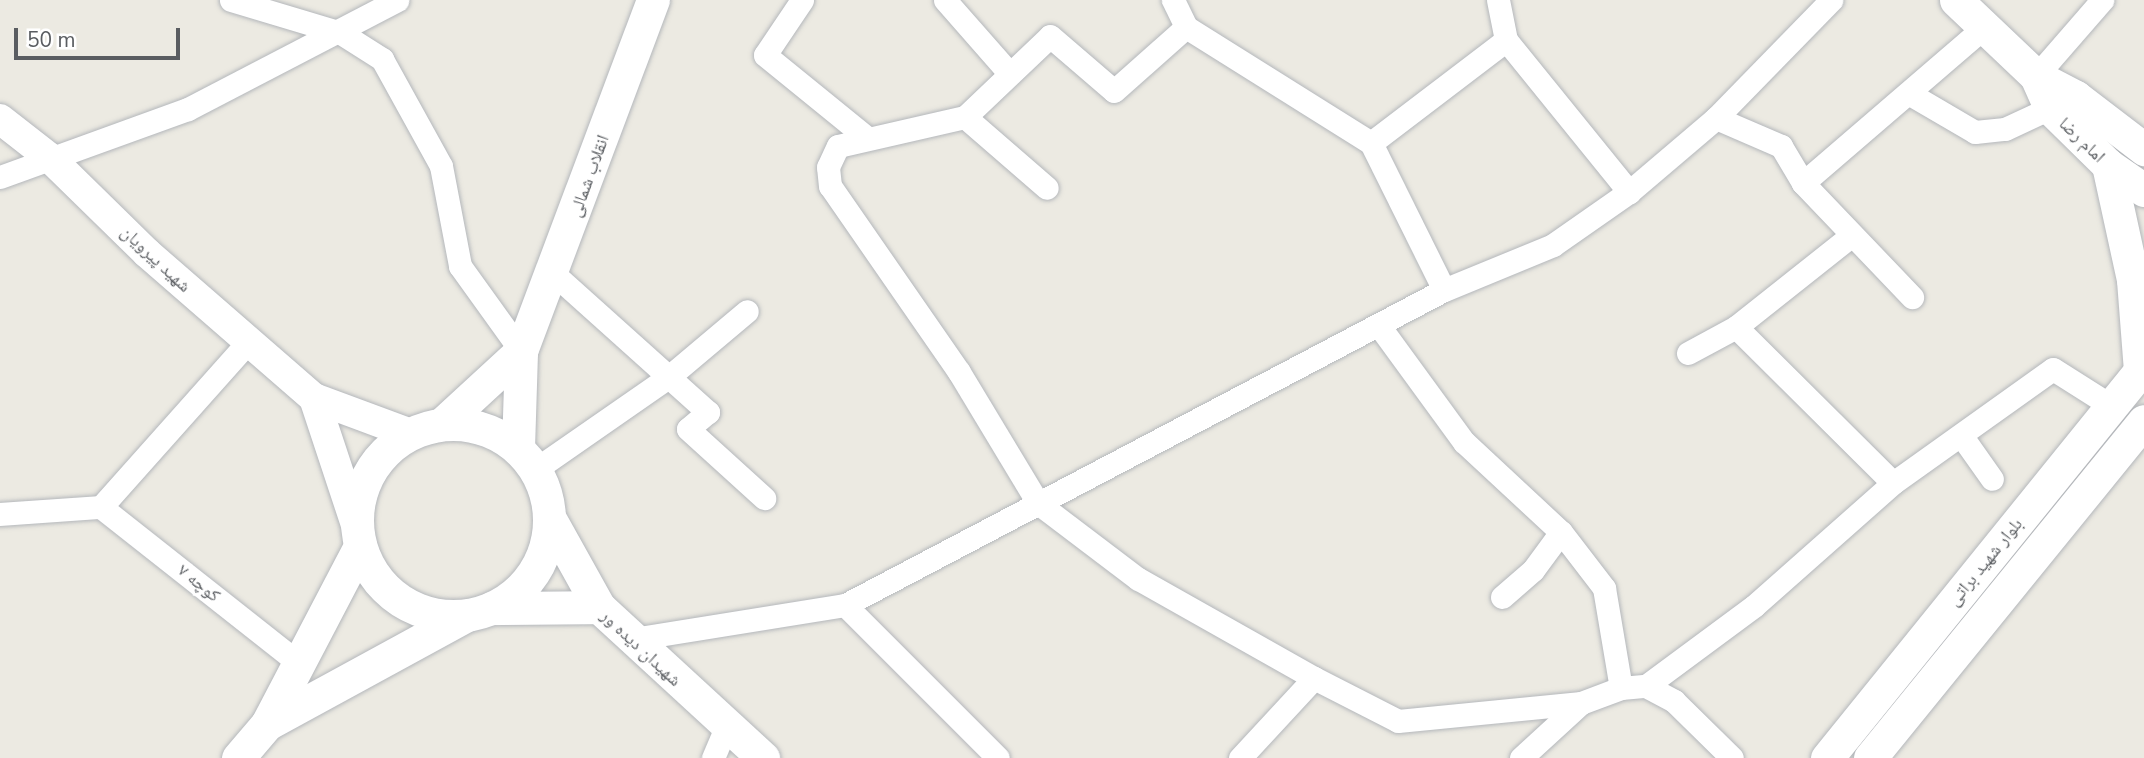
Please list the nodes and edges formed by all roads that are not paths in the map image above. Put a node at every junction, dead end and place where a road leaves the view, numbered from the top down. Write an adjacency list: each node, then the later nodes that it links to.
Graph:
1 (231, 0): 13 (street)
2 (397, 0): 13 (street)
3 (653, 0): 33 (main road, انقلاب شمالی)
4 (802, 0): 22 (street)
5 (945, 0): 15 (street)
6 (1174, 0): 11 (street)
7 (1498, 0): 14 (street)
8 (1831, 0): 20 (street)
9 (1956, 0): 12 (main road, امام رضا)
10 (2102, 0): 16 (street)
11 (1186, 27): 15 (street); 23 (street)
12 (1983, 28): 16 (main road, امام رضا); 17 (street)
13 (341, 33): 25 (street); 40 (street)
14 (1506, 40): 23 (street); 31 (street)
15 (1010, 74): 19 (street)
16 (2036, 76): 18 (main road, امام رضا); 24 (main road, امام رضا)
17 (1910, 94): 18 (street); 28 (street)
18 (2050, 108): 26 (main road, امام رضا)
19 (965, 117): 22 (street); 29 (street)
20 (1716, 118): 28 (street); 31 (street)
21 (0, 119): 25 (street, شهید پیرویان)
22 (867, 138): 54 (street)
23 (1371, 143): 34 (street)
24 (2141, 146)
25 (50, 158): 27 (street); 39 (street, شهید پیرویان)
26 (2108, 165): 30 (main road, امام رضا); 42 (main road)
27 (0, 177)
28 (1803, 183): 32 (street)
29 (1047, 188)
30 (2144, 190)
31 (1629, 192): 34 (street)
32 (1852, 235): 35 (street); 38 (street)
33 (554, 274): 40 (main road, انقلاب شمالی); 43 (street)
34 (1444, 290): 37 (street)
35 (1912, 297)
36 (747, 311): 43 (street)
37 (1380, 327): 54 (street); 58 (street)
38 (1735, 327): 41 (street); 52 (street)
39 (248, 342): 44 (street, شهید پیرویان); 55 (street)
40 (521, 351): 47 (main road); 50 (main road)
41 (1688, 354)
42 (2142, 368): 45 (main road, بلوار شهید براتی)
43 (671, 374): 50 (street); 53 (street)
44 (314, 398): 48 (street); 59 (street)
45 (2113, 407): 49 (street); 79 (main road, بلوار شهید براتی)
46 (2144, 421): 80 (main road, بلوار شهید براتی)
47 (442, 424): 48 (main road); 50 (main road)
48 (411, 434): 59 (main road)
49 (1963, 438): 51 (street); 52 (street)
50 (527, 458): 57 (main road)
51 (1992, 479)
52 (1893, 483): 67 (street)
53 (764, 498)
54 (1038, 503): 61 (street); 66 (street)
55 (100, 507): 56 (street); 65 (street, کوچه ۷)
56 (0, 514)
57 (550, 519): 62 (main road); 63 (main road)
58 (1561, 532): 60 (street); 68 (street)
59 (359, 537): 63 (main road); 65 (main road)
60 (1502, 597)
61 (845, 605): 64 (street); 75 (street)
62 (599, 607): 63 (main road, شهیدان دیده ور); 64 (main road, شهیدان دیده ور)
63 (478, 612): 70 (main road)
64 (633, 639): 71 (main road, شهیدان دیده ور)
65 (296, 661): 70 (main road)
66 (1314, 678): 69 (street); 76 (street)
67 (1646, 686): 68 (street); 78 (street)
68 (1622, 688): 69 (street)
69 (1581, 703): 77 (street)
70 (268, 724): 72 (main road)
71 (726, 727): 73 (street); 74 (main road, شهیدان دیده ور)
72 (238, 758)
73 (713, 758)
74 (763, 758)
75 (998, 758)
76 (1240, 758)
77 (1521, 758)
78 (1732, 758)
79 (1828, 758)
80 (1870, 758)

